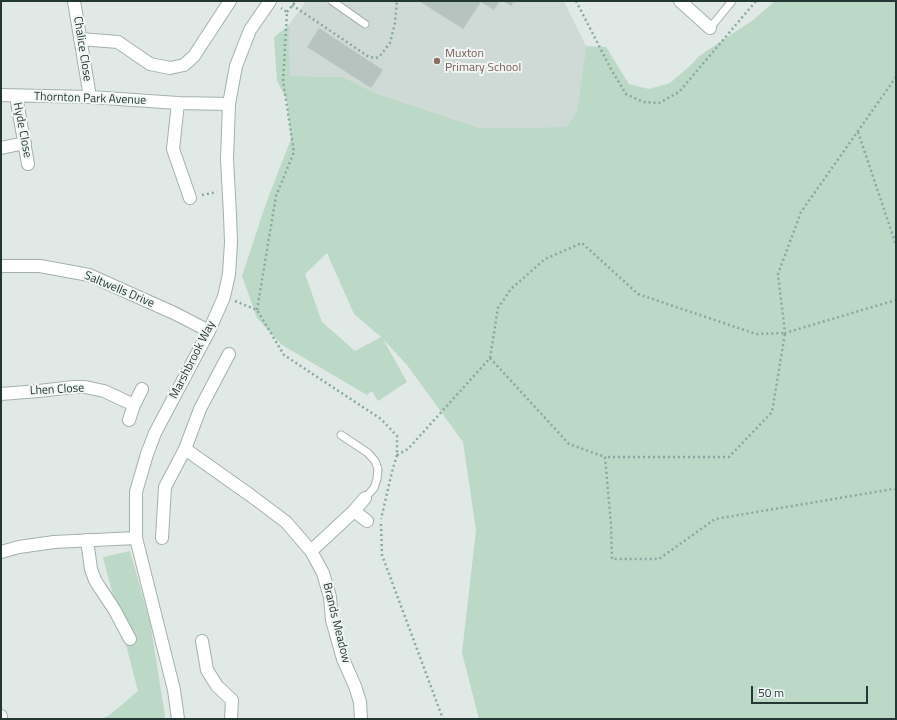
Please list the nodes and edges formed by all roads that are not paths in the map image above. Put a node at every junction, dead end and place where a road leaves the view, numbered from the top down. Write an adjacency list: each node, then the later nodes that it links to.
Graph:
1 (74, 1): 9 (street, Chalice Close)
2 (332, 1): 7 (lane)
3 (680, 1): 8 (street)
4 (732, 1): 8 (lane)
5 (225, 2): 9 (street)
6 (274, 3): 14 (street, Marshbrook Way)
7 (365, 24)
8 (710, 28)
9 (80, 39): 12 (street, Chalice Close)
10 (1, 95): 11 (street, Thornton Park Avenue)
11 (16, 96): 12 (street, Thornton Park Avenue); 15 (street, Hyde Close)
12 (90, 97): 13 (street, Thornton Park Avenue)
13 (178, 103): 14 (street, Thornton Park Avenue); 18 (street)
14 (229, 104): 20 (street, Marshbrook Way)
15 (25, 143): 16 (street); 17 (street, Hyde Close)
16 (1, 148)
17 (28, 164)
18 (190, 198)
19 (1, 266): 20 (street, Saltwells Drive)
20 (209, 331): 31 (street, Marshbrook Way)
21 (229, 354): 27 (street)
22 (142, 389): 24 (street)
23 (1, 394): 24 (street, Lhen Close)
24 (134, 405): 25 (street)
25 (129, 420)
26 (341, 435): 28 (lane)
27 (185, 449): 32 (street); 34 (street, Brands Meadow)
28 (365, 498): 29 (street)
29 (354, 511): 30 (street); 34 (street)
30 (367, 521)
31 (136, 538): 33 (street); 38 (street, Marshbrook Way)
32 (162, 538)
33 (87, 540): 35 (street); 36 (street)
34 (311, 551): 40 (street, Brands Meadow)
35 (1, 552)
36 (130, 639)
37 (202, 641): 39 (street)
38 (178, 719)
39 (231, 719)
40 (361, 719)

